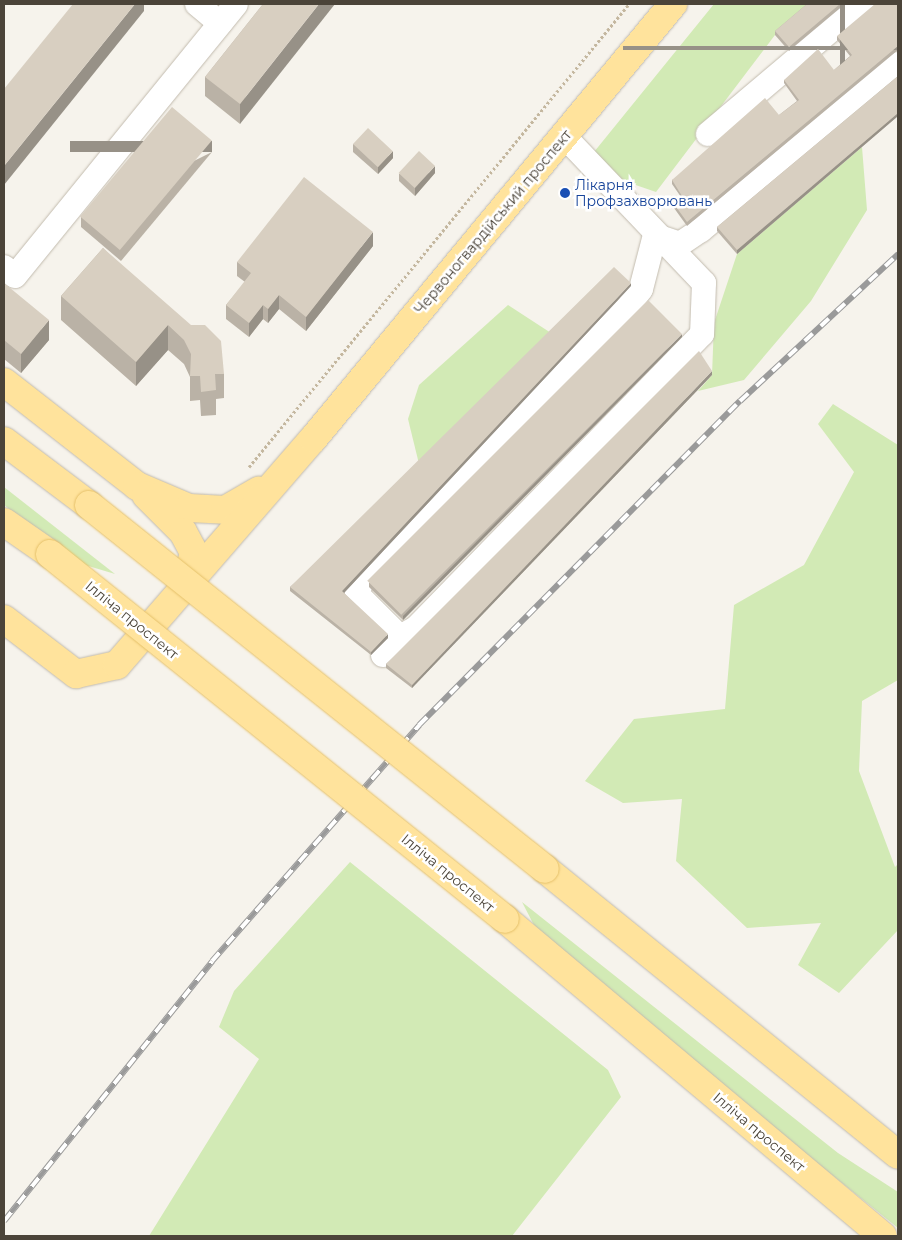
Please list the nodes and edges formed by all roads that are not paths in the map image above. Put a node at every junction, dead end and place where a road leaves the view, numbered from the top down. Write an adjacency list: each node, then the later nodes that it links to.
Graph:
1 (197, 4): 5 (lane)
2 (236, 4): 5 (lane)
3 (674, 4): 8 (main road, Червоногвардійський проспект)
4 (862, 4): 7 (lane)
5 (220, 23): 10 (lane)
6 (898, 64): 9 (lane)
7 (708, 134)
8 (564, 136): 9 (lane); 13 (main road, Червоногвардійський проспект)
9 (655, 235): 20 (lane); 20 (lane)
10 (4, 267)
11 (4, 382): 15 (main road)
12 (4, 434): 16 (lane)
13 (312, 439): 15 (main road); 18 (main road)
14 (4, 441): 16 (main road)
15 (137, 486): 18 (main road)
16 (89, 505): 22 (main road, bridge)
17 (4, 522): 23 (main road, Ілліча проспект, bridge)
18 (184, 587): 19 (main road)
19 (4, 619)
20 (400, 637): 21 (lane)
21 (383, 655)
22 (898, 1155)
23 (883, 1236)

